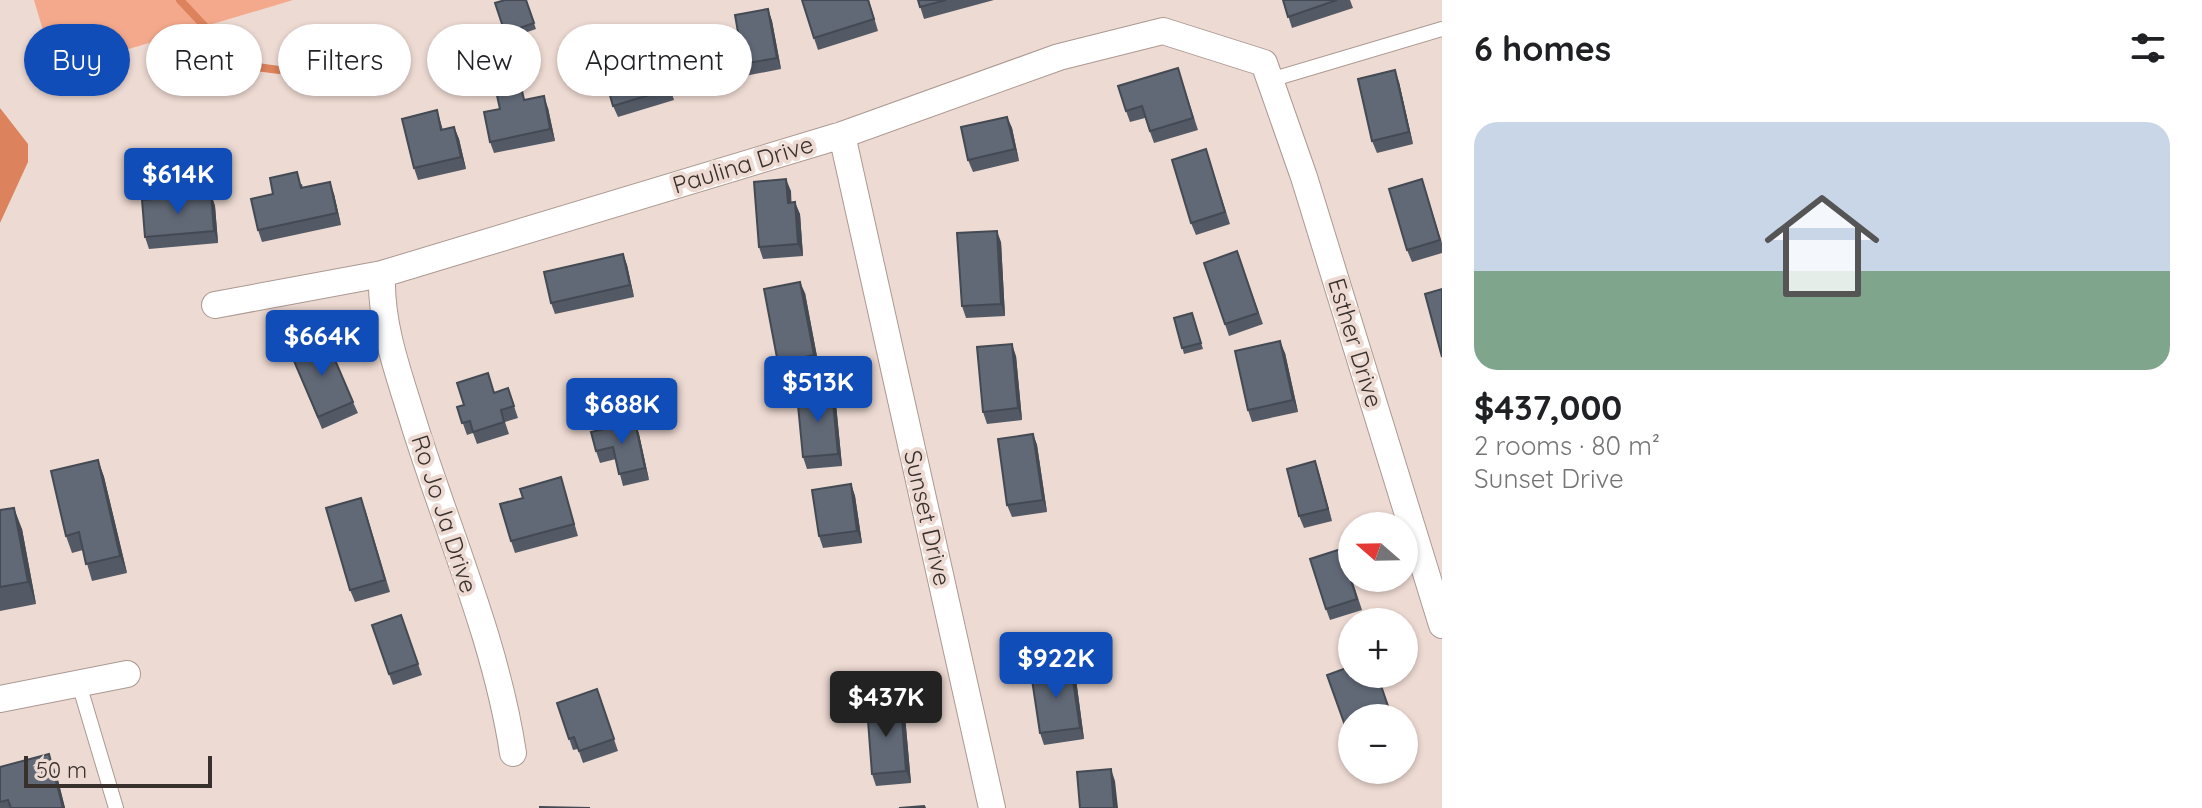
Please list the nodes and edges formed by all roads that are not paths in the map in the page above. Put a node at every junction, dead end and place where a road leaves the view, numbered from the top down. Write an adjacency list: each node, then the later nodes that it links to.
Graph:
1 (1442, 29): 2 (lane)
2 (1267, 72): 3 (street, Paulina Drive); 6 (street, Esther Drive)
3 (842, 135): 4 (street, Paulina Drive); 12 (street, Sunset Drive)
4 (382, 274): 5 (street, Paulina Drive); 10 (street, Ro Jo Ja Drive)
5 (215, 305)
6 (1442, 625)
7 (127, 674): 8 (street)
8 (79, 684): 9 (street); 11 (lane)
9 (0, 699)
10 (513, 753)
11 (116, 808)
12 (992, 808)

